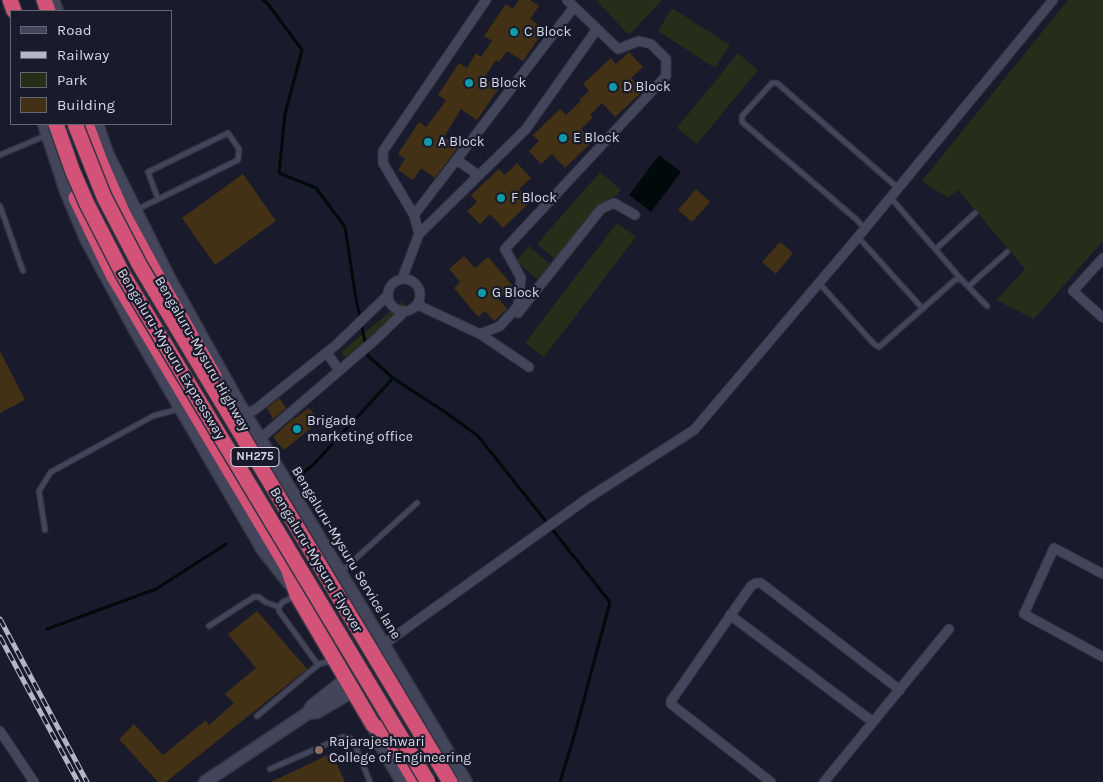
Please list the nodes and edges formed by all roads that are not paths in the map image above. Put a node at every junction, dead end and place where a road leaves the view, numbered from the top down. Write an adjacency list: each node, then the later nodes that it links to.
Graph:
1 (4, 0): 5 (street)
2 (486, 0): 22 (street)
3 (1053, 0): 15 (street)
4 (571, 3): 6 (street); 12 (street)
5 (10, 17)
6 (597, 29): 13 (street); 41 (street)
7 (75, 125): 76 (highway, Bengaluru-Mysuru Flyover / NH275, bridge)
8 (86, 125): 14 (highway, Bengaluru-Mysuru Highway / NH275)
9 (97, 125): 20 (street, Bengaluru-Mysuru Service lane / NH275)
10 (49, 127): 11 (lane); 18 (highway, Bengaluru-Mysuru Expressway / NH275); 44 (street, Bengaluru-Mysuru Expressway / NH275); 75 (highway, Bengaluru-Mysuru Expressway / NH275, bridge)
11 (0, 155)
12 (457, 160): 13 (street); 22 (street)
13 (478, 175): 25 (street)
14 (111, 186): 18 (highway); 77 (highway, Bengaluru-Mysuru Highway / NH275)
15 (898, 188): 16 (street); 24 (lane)
16 (890, 198): 24 (street); 27 (lane)
17 (158, 199): 17 (lane); 20 (lane)
18 (78, 200): 44 (highway, Bengaluru-Mysuru Expressway / NH275)
19 (0, 206): 30 (lane)
20 (134, 211): 48 (street, Bengaluru-Mysuru Service lane / NH275)
21 (974, 213): 27 (lane)
22 (414, 215): 25 (street)
23 (635, 216): 41 (street)
24 (865, 229): 26 (street)
25 (419, 234): 31 (street)
26 (858, 237): 33 (street); 38 (lane)
27 (936, 249): 32 (lane)
28 (1007, 252): 34 (lane)
29 (1103, 258): 40 (street)
30 (23, 271)
31 (402, 279): 35 (street); 36 (street)
32 (961, 279): 34 (lane); 38 (lane)
33 (819, 283): 38 (lane); 59 (street)
34 (969, 286): 37 (lane)
35 (388, 294): 39 (street); 43 (street)
36 (418, 305): 39 (street); 42 (street)
37 (987, 306)
38 (923, 308)
39 (404, 312): 46 (street)
40 (1103, 318)
41 (500, 326): 42 (street)
42 (480, 334): 45 (street)
43 (327, 353): 46 (street); 48 (street)
44 (160, 364): 47 (street, Bengaluru-Mysuru Expressway / NH275); 54 (highway, Bengaluru-Mysuru Expressway / NH275)
45 (529, 366)
46 (339, 370): 49 (street)
47 (180, 408): 51 (lane); 54 (street, Bengaluru-Mysuru Expressway / NH275)
48 (246, 414): 49 (street, Bengaluru-Mysuru Service lane / NH275)
49 (261, 438): 52 (street, Bengaluru-Mysuru Service lane / NH275)
50 (417, 503): 52 (lane)
51 (45, 530)
52 (340, 572): 59 (street, Bengaluru-Mysuru Service lane / NH275)
53 (1103, 574): 60 (street)
54 (297, 592): 55 (lane); 61 (highway, Bengaluru-Mysuru Expressway / NH275)
55 (279, 607): 57 (lane); 62 (lane)
56 (730, 615): 64 (street); 66 (street); 79 (street)
57 (209, 626)
58 (949, 629): 64 (street)
59 (383, 645): 78 (street, Bengaluru-Mysuru Service lane / NH275)
60 (1103, 657)
61 (335, 659): 62 (lane); 63 (highway, Bengaluru-Mysuru Expressway / NH275)
62 (319, 664): 65 (lane)
63 (349, 685): 67 (highway, Bengaluru-Mysuru Expressway / NH275); 71 (street)
64 (900, 690): 66 (street)
65 (257, 716)
66 (873, 722): 80 (street)
67 (374, 725): 73 (street, Bengaluru-Mysuru Expressway / NH275); 74 (highway, Bengaluru-Mysuru Expressway / NH275)
68 (0, 731): 70 (street)
69 (270, 769): 72 (lane)
70 (34, 782)
71 (205, 782)
72 (370, 782)
73 (402, 782)
74 (416, 782)
75 (428, 782)
76 (450, 782)
77 (457, 782)
78 (466, 782)
79 (771, 782)
80 (824, 782)

